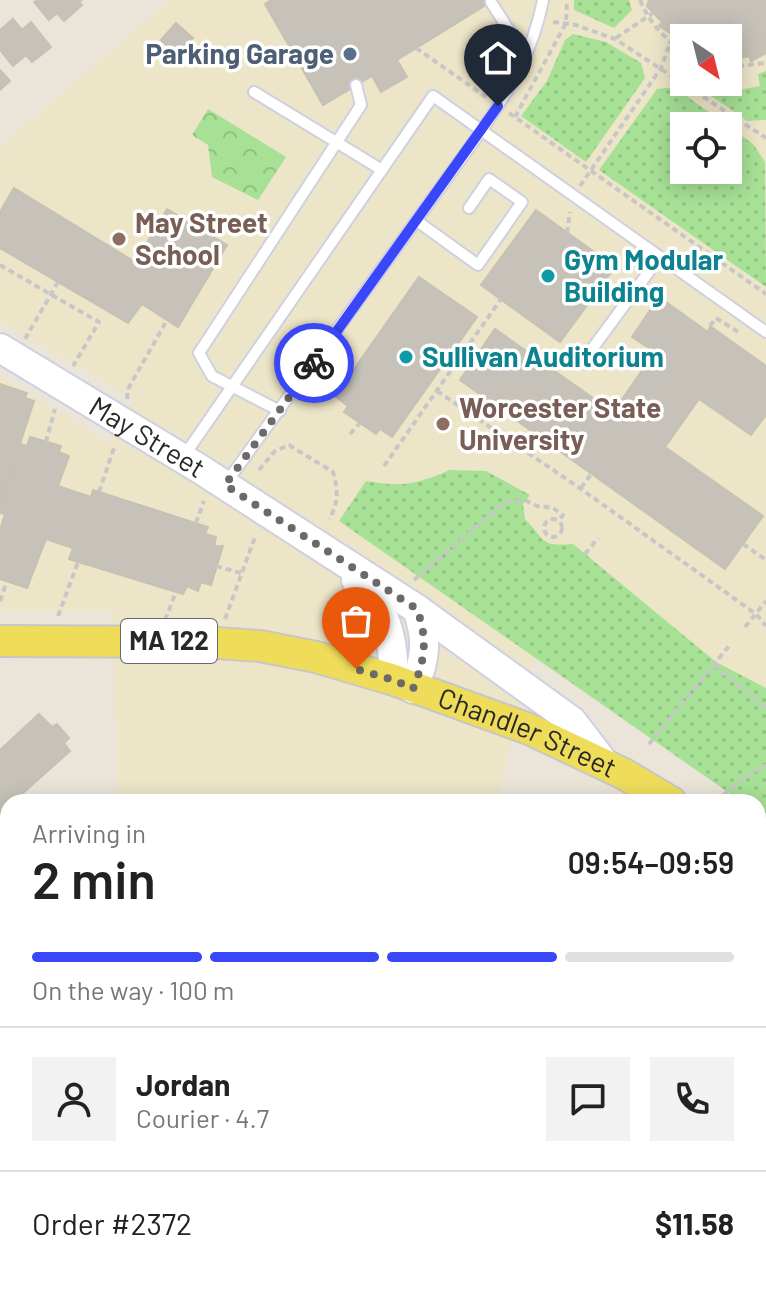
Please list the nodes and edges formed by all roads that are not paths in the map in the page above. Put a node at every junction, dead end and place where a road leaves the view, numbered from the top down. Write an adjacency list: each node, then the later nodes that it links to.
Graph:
1 (543, 0): 3 (lane)
2 (491, 2): 3 (lane)
3 (526, 57): 6 (lane)
4 (356, 85): 7 (lane)
5 (254, 92): 7 (lane)
6 (482, 130): 8 (lane); 10 (lane); 11 (lane)
7 (336, 141): 8 (lane); 15 (lane)
8 (382, 170): 15 (lane)
9 (469, 208): 10 (lane)
10 (417, 221): 16 (lane)
11 (659, 258): 12 (lane); 14 (lane)
12 (766, 332)
13 (12, 345): 17 (street, May Street)
14 (592, 349)
15 (234, 385): 16 (lane); 17 (lane)
16 (280, 411): 18 (lane)
17 (183, 458): 18 (street, May Street)
18 (214, 493): 19 (street, May Street)
19 (333, 556): 20 (street, May Street); 22 (street, May Street)
20 (417, 609): 22 (street); 23 (street, May Street)
21 (0, 641): 22 (main road, Chandler Street / MA 122)
22 (403, 685): 23 (main road, Chandler Street / MA 122)
23 (605, 764): 24 (main road, Chandler Street / MA 122)
24 (653, 794)

